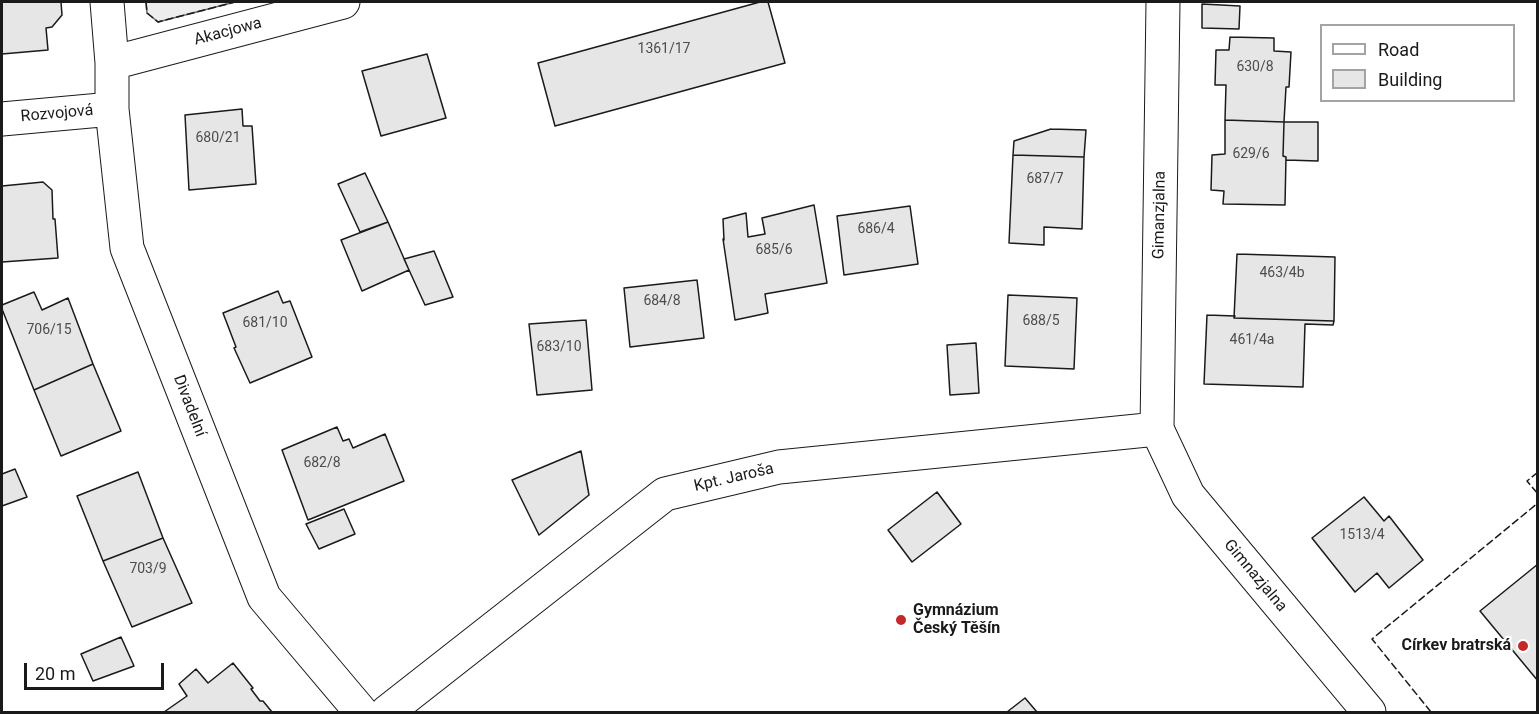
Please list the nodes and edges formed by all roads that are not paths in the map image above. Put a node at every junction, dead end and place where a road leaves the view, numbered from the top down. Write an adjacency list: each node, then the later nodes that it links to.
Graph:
1 (106, 2): 4 (street, Divadelní)
2 (343, 2): 4 (street, Akacjowa)
3 (1163, 2): 7 (street, Gimanzjalna)
4 (112, 63): 5 (street, Divadelní)
5 (111, 109): 6 (street, Rozvojová); 8 (street, Divadelní)
6 (2, 119)
7 (1156, 429): 9 (street, Kpt. Jaroša); 10 (street, Gimnazjalna)
8 (361, 712)
9 (387, 712)
10 (1369, 712)

